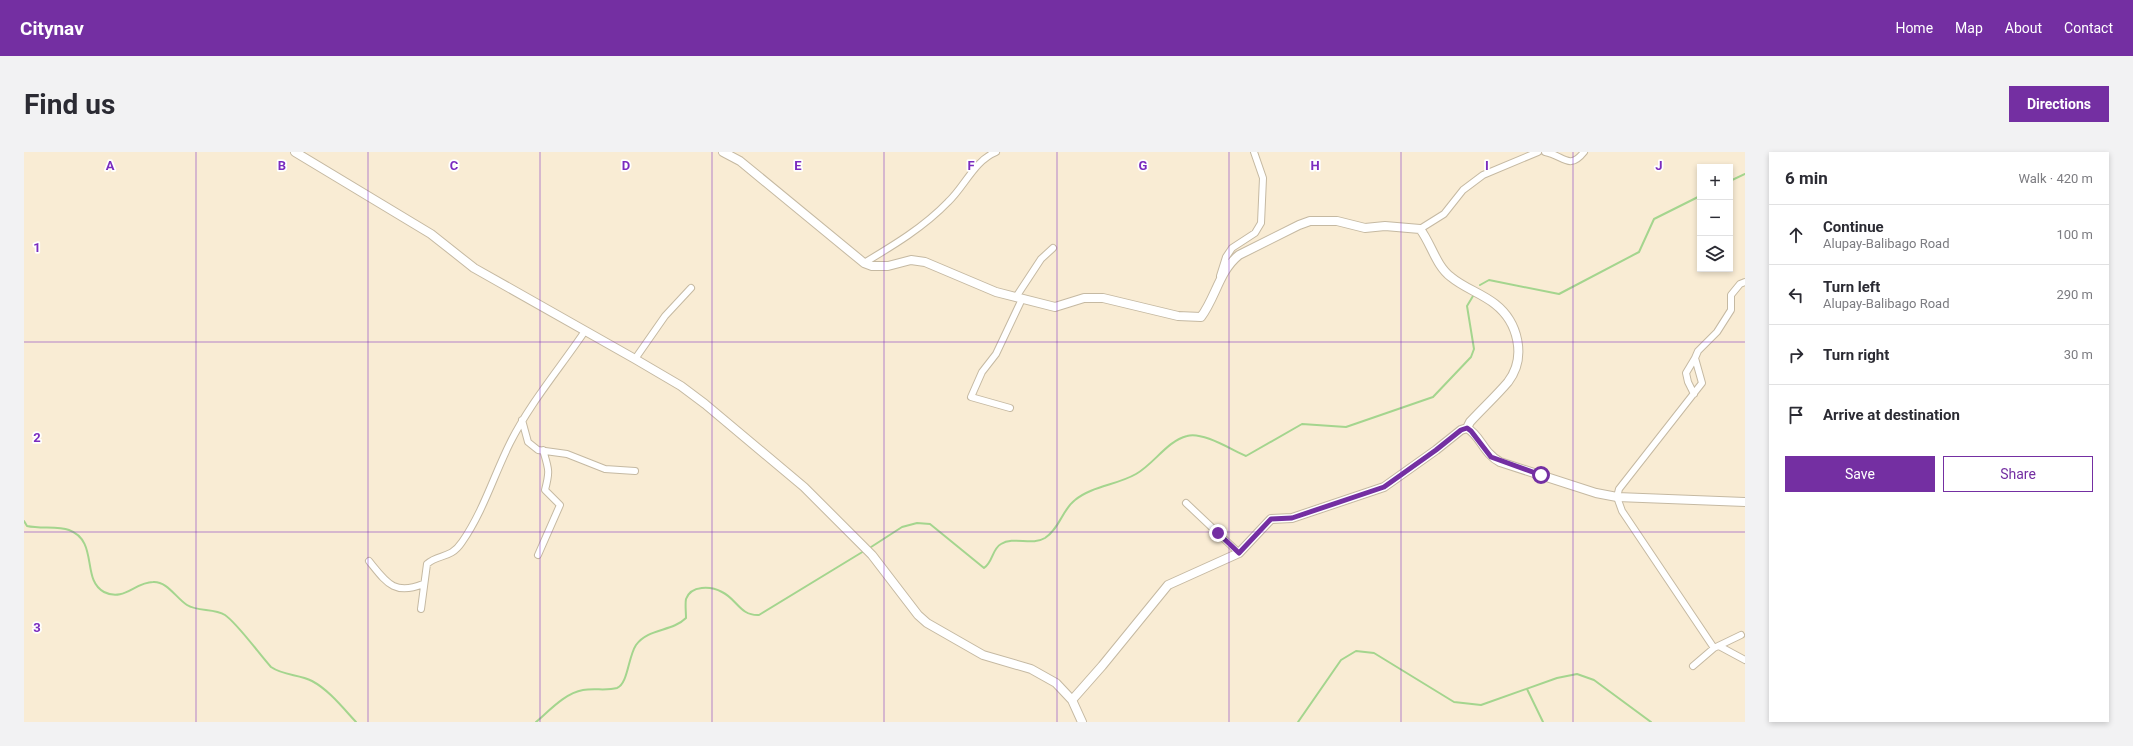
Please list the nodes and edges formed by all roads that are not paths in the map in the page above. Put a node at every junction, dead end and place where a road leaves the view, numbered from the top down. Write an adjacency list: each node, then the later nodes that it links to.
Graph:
1 (295, 152): 16 (street)
2 (723, 152): 11 (street)
3 (996, 152): 11 (street)
4 (1254, 152): 13 (street)
5 (1538, 152): 8 (street)
6 (1546, 152): 7 (street)
7 (1584, 152)
8 (1524, 155): 9 (street)
9 (1420, 229): 13 (street); 22 (street)
10 (1053, 248): 15 (street)
11 (864, 263): 15 (street)
12 (1745, 282): 17 (street)
13 (1217, 284): 15 (street)
14 (691, 288): 18 (street)
15 (1019, 298): 20 (street)
16 (585, 331): 18 (street); 21 (street)
17 (1695, 358): 19 (street); 19 (street)
18 (635, 359): 37 (street)
19 (1694, 394): 25 (street)
20 (1010, 408)
21 (522, 420): 23 (street); 31 (street)
22 (1467, 428): 25 (street); 28 (street)
23 (543, 450): 24 (street); 29 (street)
24 (636, 471)
25 (1617, 497): 26 (street); 34 (street)
26 (1745, 502)
27 (1186, 503): 28 (street)
28 (1239, 553): 37 (street)
29 (538, 555)
30 (369, 561): 31 (street)
31 (423, 584): 32 (street)
32 (421, 609)
33 (1741, 635): 34 (street)
34 (1717, 647): 35 (street); 36 (street)
35 (1745, 660)
36 (1692, 666)
37 (1072, 700): 38 (street)
38 (1082, 722)

